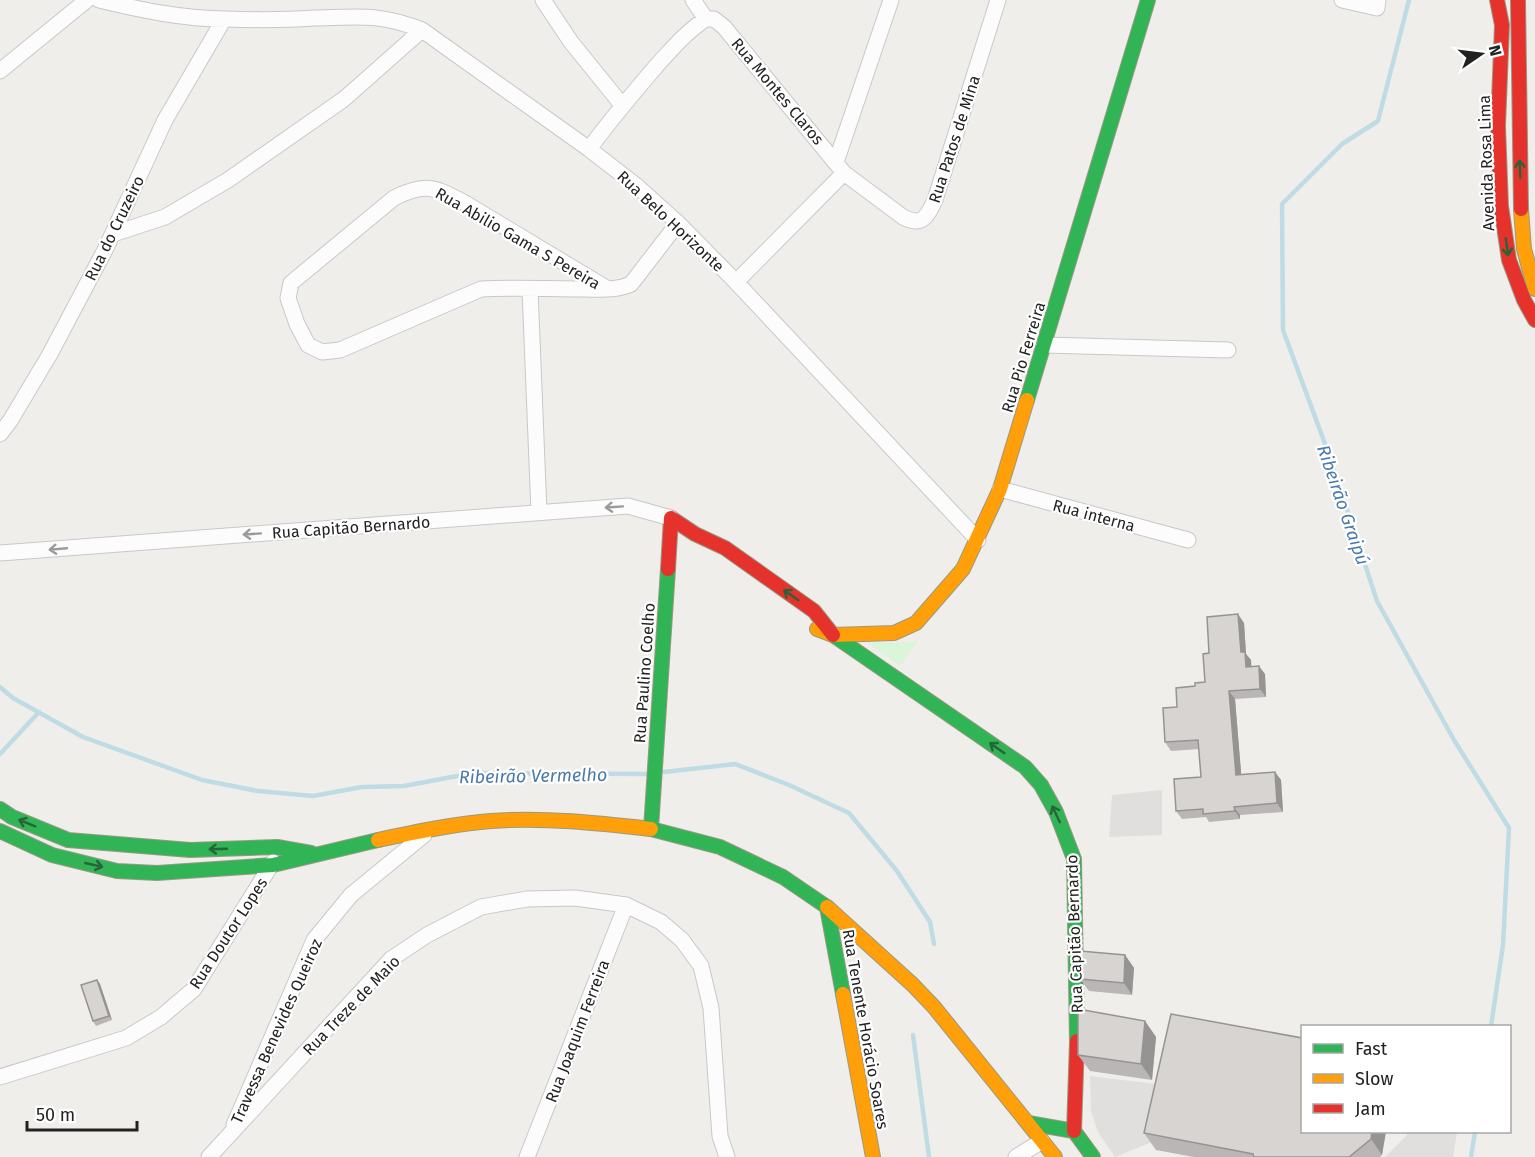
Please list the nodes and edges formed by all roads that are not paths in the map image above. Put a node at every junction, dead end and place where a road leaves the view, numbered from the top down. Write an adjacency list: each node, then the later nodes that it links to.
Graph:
1 (87, 0): 15 (street)
2 (99, 0): 12 (street, Rua Belo Horizonte)
3 (543, 0): 16 (street)
4 (693, 0): 13 (street)
5 (891, 0): 18 (street)
6 (1148, 0): 26 (main road, Rua Pio Ferreira)
7 (1342, 0): 8 (street)
8 (1378, 0)
9 (1497, 0): 25 (main road, Avenida Rosa Lima, one-way to 25)
10 (1518, 0): 23 (main road, Avenida Rosa Lima, one-way to 10)
11 (993, 1): 18 (street, Rua Patos de Mina)
12 (224, 19): 14 (street, Rua Belo Horizonte); 20 (street, Rua do Cruzeiro)
13 (706, 19): 16 (street); 18 (street, Rua Montes Claros)
14 (422, 30): 17 (street, Rua Belo Horizonte); 20 (street)
15 (0, 71)
16 (622, 105): 17 (street)
17 (589, 149): 19 (street, Rua Belo Horizonte)
18 (840, 168): 21 (street)
19 (678, 223): 21 (street, Rua Belo Horizonte); 22 (street)
20 (112, 234): 28 (street, Rua do Cruzeiro)
21 (736, 282): 33 (street, Rua Belo Horizonte)
22 (608, 289): 24 (street); 24 (street, Rua Abilio Gama S Pereira)
23 (1535, 289)
24 (530, 290): 30 (street)
25 (1535, 320)
26 (1044, 345): 27 (street); 29 (main road, Rua Pio Ferreira)
27 (1228, 350)
28 (0, 434)
29 (1000, 489): 33 (main road, Rua Pio Ferreira); 34 (street, Rua interna)
30 (539, 512): 31 (street, Rua Capitão Bernardo, one-way to 30); 35 (street, Rua Capitão Bernardo, one-way to 35)
31 (671, 518): 32 (main road, Rua Capitão Bernardo); 41 (main road, Rua Paulino Coelho)
32 (695, 534): 36 (main road, Rua Capitão Bernardo); 38 (main road, Rua Capitão Bernardo, one-way to 32)
33 (978, 540): 38 (main road, Rua Pio Ferreira)
34 (1188, 540)
35 (0, 553)
36 (718, 560)
37 (801, 621): 38 (main road, Rua Capitão Bernardo)
38 (833, 634): 50 (main road, Rua Capitão Bernardo, one-way to 38)
39 (0, 809): 43 (main road, one-way to 39)
40 (431, 829): 41 (main road); 44 (main road); 52 (street, Travessa Benevides Queiroz)
41 (651, 830): 47 (main road)
42 (0, 831): 45 (main road, one-way to 45)
43 (277, 847): 44 (main road); 45 (street, Rua Doutor Lopes)
44 (314, 854): 45 (main road)
45 (273, 865): 48 (street, Rua Doutor Lopes)
46 (626, 905): 51 (street, Rua Treze de Maio); 52 (street, Rua Treze de Maio); 55 (street, Rua Joaquim Ferreira)
47 (827, 907): 49 (main road); 58 (main road, Rua Tenente Horácio Soares)
48 (0, 1077)
49 (1028, 1123): 50 (main road); 53 (main road)
50 (1074, 1131): 61 (main road)
51 (720, 1136): 56 (street); 57 (street, Rua Treze de Maio)
52 (229, 1137): 54 (street, Rua Treze de Maio)
53 (1042, 1142): 59 (street); 60 (main road)
54 (209, 1157)
55 (527, 1157)
56 (716, 1157)
57 (727, 1157)
58 (873, 1157)
59 (1016, 1157)
60 (1055, 1157)
61 (1093, 1157)

